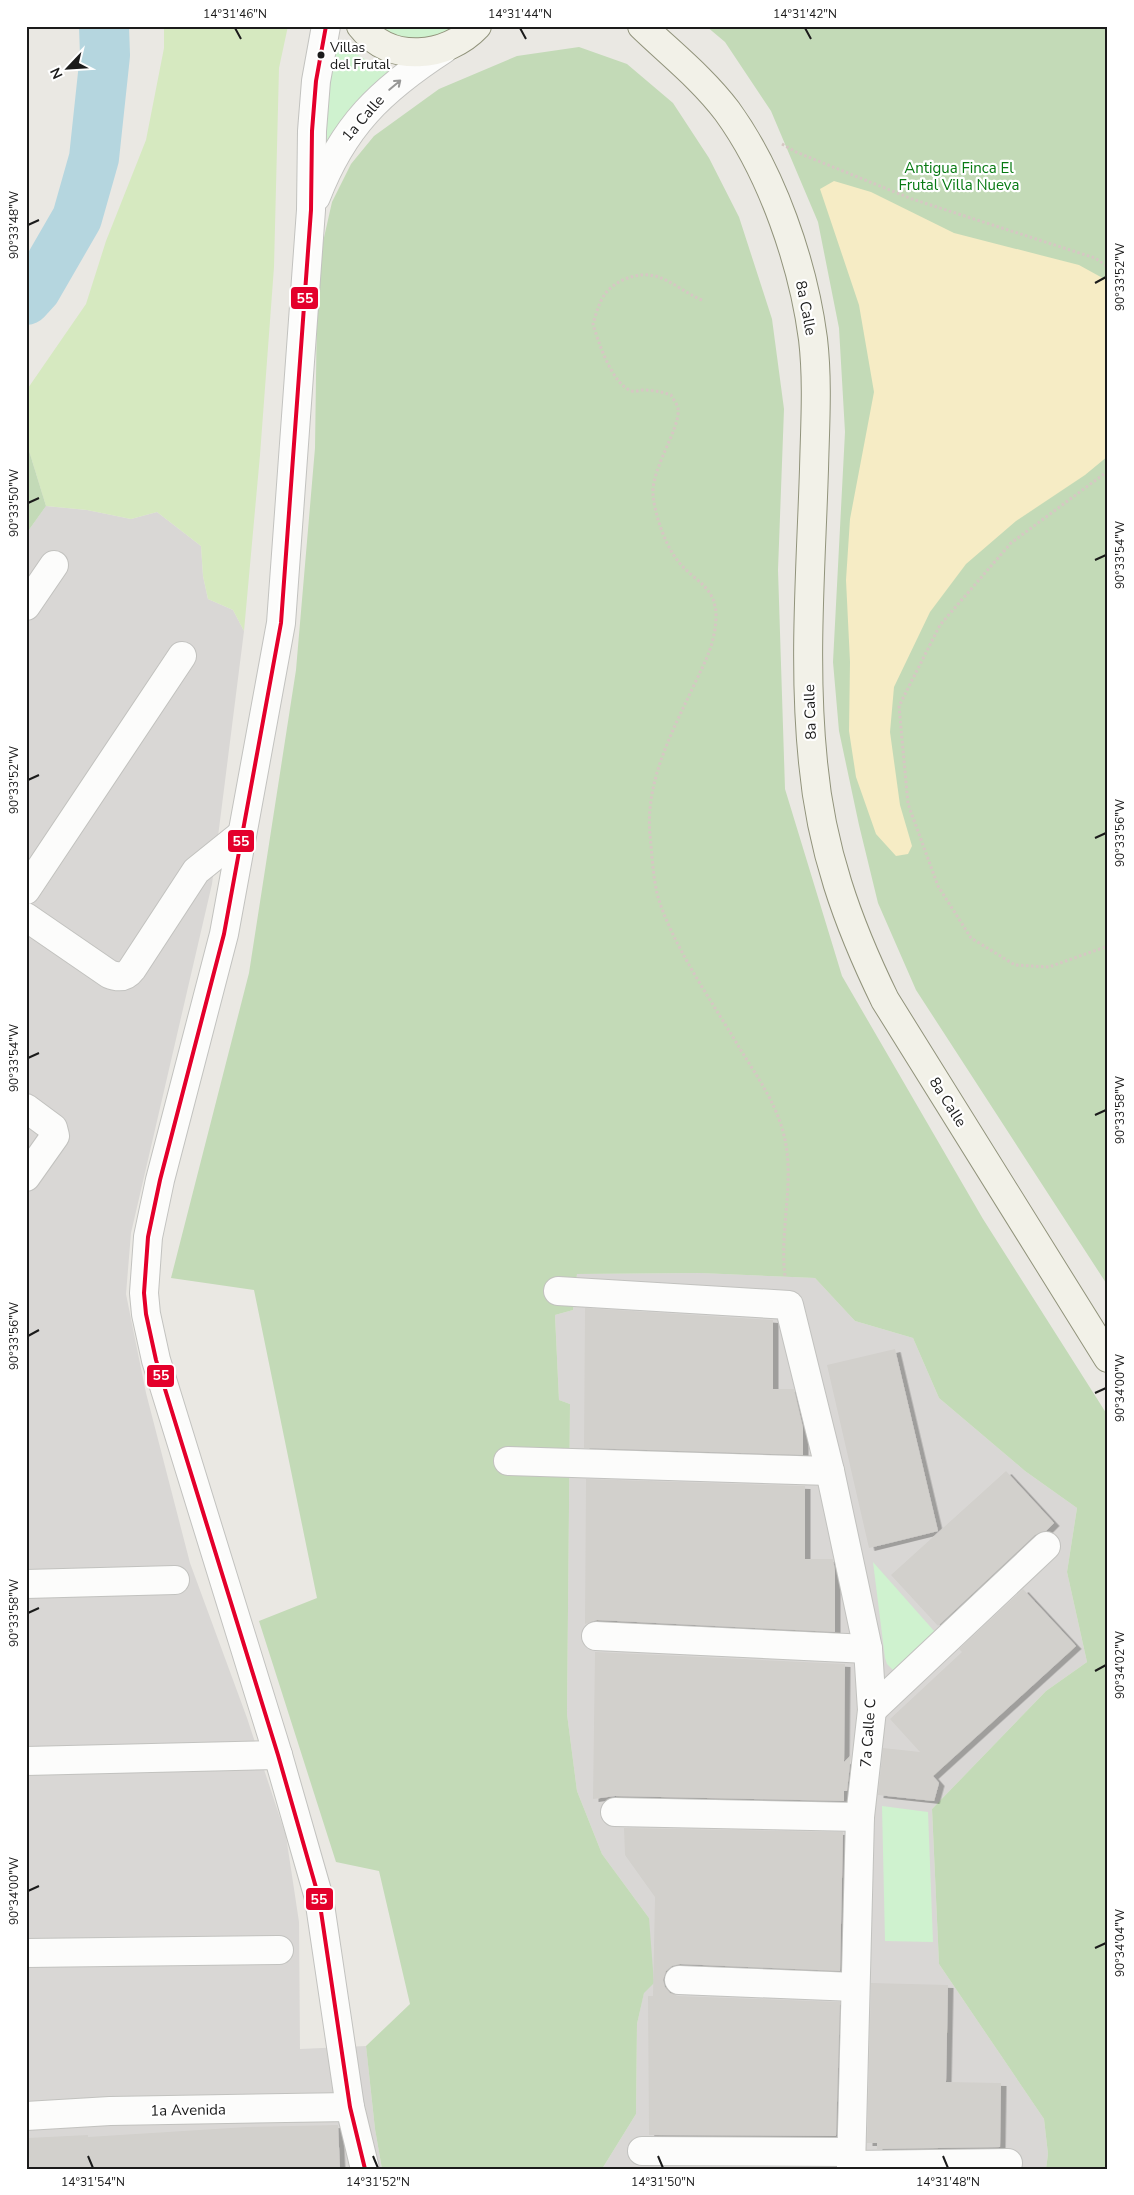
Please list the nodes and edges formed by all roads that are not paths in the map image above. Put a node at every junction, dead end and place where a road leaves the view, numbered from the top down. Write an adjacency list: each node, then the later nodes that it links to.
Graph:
1 (326, 26): 6 (street, 1a Calle)
2 (361, 26): 5 (main road)
3 (627, 26): 4 (main road, 8a Calle)
4 (648, 32): 16 (main road, 8a Calle)
5 (469, 34): 6 (street, 1a Calle, one-way to 5)
6 (311, 210): 10 (street, 1a Calle)
7 (54, 565): 8 (street)
8 (26, 606)
9 (182, 656): 11 (street)
10 (242, 834): 12 (street); 25 (street, 1a Calle)
11 (26, 890)
12 (26, 917)
13 (26, 1108): 14 (street)
14 (26, 1177)
15 (558, 1292): 18 (street, 7a Calle C)
16 (1108, 1358)
17 (508, 1461): 18 (street)
18 (830, 1471): 23 (street, 7a Calle C)
19 (1046, 1546): 24 (street)
20 (175, 1580): 21 (street)
21 (26, 1584)
22 (596, 1636): 23 (street)
23 (868, 1649): 24 (street, 7a Calle C)
24 (872, 1710): 28 (street, 7a Calle C)
25 (278, 1755): 26 (street); 33 (street, 1a Calle)
26 (26, 1761)
27 (615, 1812): 28 (street)
28 (860, 1817): 32 (street, 7a Calle C)
29 (279, 1950): 30 (street)
30 (26, 1953)
31 (679, 1980): 32 (street)
32 (855, 1988): 36 (street, 7a Calle C)
33 (350, 2107): 34 (street, 1a Avenida); 38 (street, 1a Calle)
34 (26, 2116)
35 (642, 2152): 36 (street)
36 (851, 2162): 37 (street)
37 (1008, 2163)
38 (364, 2169)

